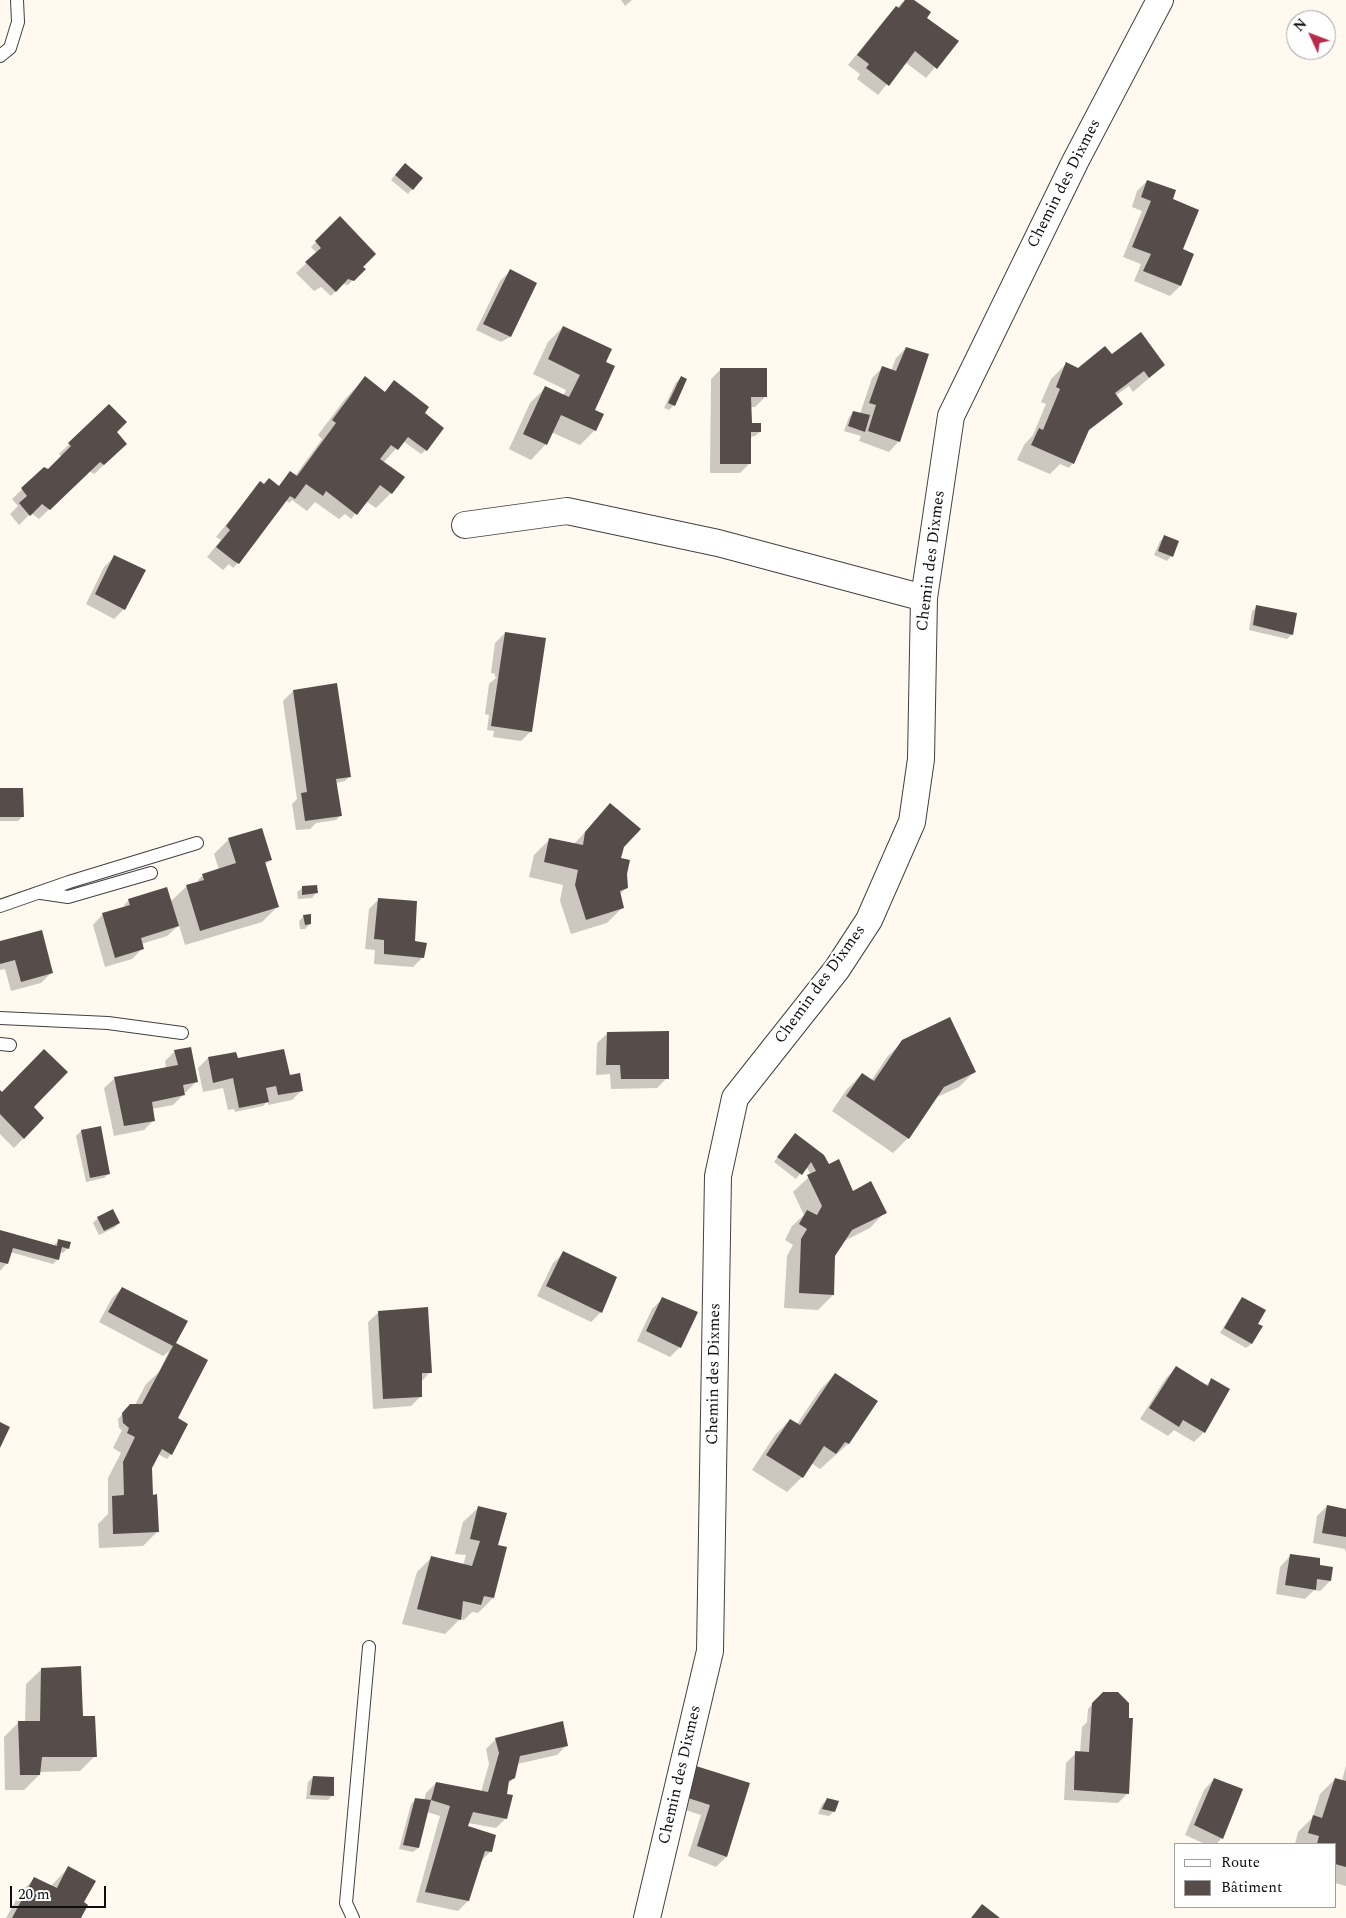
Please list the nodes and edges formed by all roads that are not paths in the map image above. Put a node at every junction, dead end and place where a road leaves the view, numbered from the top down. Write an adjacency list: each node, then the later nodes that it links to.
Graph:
1 (17, 0): 3 (lane)
2 (1160, 0): 5 (street, Chemin des Dixmes)
3 (0, 56)
4 (465, 525): 5 (street)
5 (924, 598): 14 (street, Chemin des Dixmes)
6 (196, 843): 8 (lane)
7 (151, 873): 8 (lane)
8 (39, 892): 9 (lane)
9 (0, 906)
10 (0, 1018): 11 (lane)
11 (182, 1033)
12 (369, 1647): 13 (lane)
13 (352, 1918)
14 (647, 1918)

